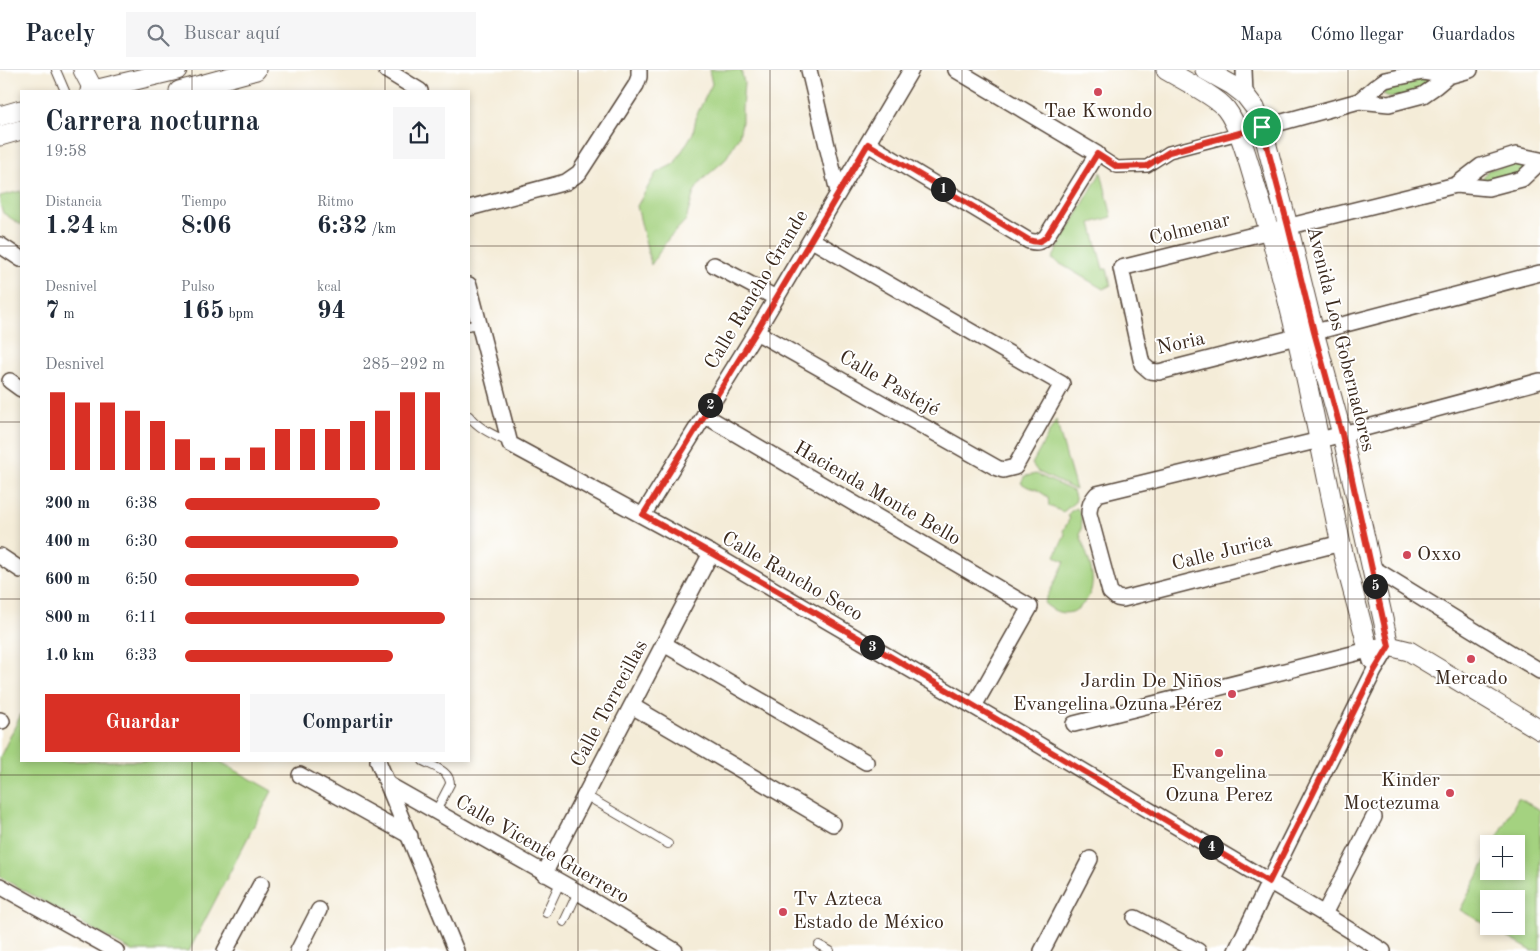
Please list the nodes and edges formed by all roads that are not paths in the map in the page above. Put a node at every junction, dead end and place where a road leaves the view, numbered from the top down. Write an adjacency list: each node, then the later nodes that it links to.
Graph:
1 (56, 70): 17 (lane)
2 (83, 70): 15 (street)
3 (177, 70): 15 (street)
4 (256, 70): 18 (street)
5 (386, 70): 16 (street)
6 (639, 70): 32 (street)
7 (809, 70): 31 (street)
8 (911, 70): 27 (street, Calle Rancho Grande)
9 (956, 70): 28 (street)
10 (1166, 70): 25 (street, Avenida Los Gobernadores)
11 (1205, 70): 19 (street, Avenida Los Gobernadores)
12 (1244, 70): 19 (street)
13 (1470, 70): 14 (street)
14 (1448, 76): 20 (street); 20 (street)
15 (101, 87)
16 (414, 87)
17 (65, 90)
18 (183, 90)
19 (1244, 95): 23 (street, Avenida Los Gobernadores)
20 (1359, 101): 23 (street)
21 (20, 110): 22 (street)
22 (0, 116)
23 (1262, 127): 25 (street); 33 (street, Avenida Los Gobernadores)
24 (20, 130): 26 (street)
25 (1239, 134): 28 (street); 34 (street, Avenida Los Gobernadores)
26 (0, 136)
27 (868, 144): 28 (street); 31 (street, Calle Rancho Grande)
28 (1097, 154)
29 (1540, 161): 30 (street); 30 (street)
30 (1456, 185): 33 (street, Colmenar)
31 (838, 192): 35 (street, Calle Rancho Grande)
32 (470, 208)
33 (1288, 226): 34 (street, Colmenar); 45 (street, Avenida Los Gobernadores)
34 (1269, 231): 39 (street, Colmenar); 45 (street, Avenida Los Gobernadores)
35 (812, 240): 42 (street, Calle Rancho Grande); 44 (street, Calle Pastejé)
36 (0, 245): 37 (street)
37 (20, 258)
38 (714, 265): 42 (street)
39 (1121, 268): 45 (street, Noria)
40 (1540, 274): 45 (street)
41 (470, 293): 43 (street)
42 (776, 298): 44 (street, Calle Rancho Grande)
43 (474, 325): 51 (street)
44 (756, 332): 47 (street, Calle Rancho Grande)
45 (1305, 335): 49 (street, Avenida Los Gobernadores); 50 (street, Avenida Los Gobernadores)
46 (1540, 381): 49 (street)
47 (704, 415): 52 (street, Calle Rancho Grande); 64 (street, Hacienda Monte Bello)
48 (470, 417): 51 (lane)
49 (1342, 434): 50 (street); 56 (street, Avenida Los Gobernadores)
50 (1320, 440): 53 (street, Avenida Los Gobernadores); 53 (street, Calle Jurica)
51 (510, 444): 52 (street, Calle Rancho Seco)
52 (643, 515): 54 (street, Calle Rancho Seco)
53 (1341, 543): 60 (street, Avenida Los Gobernadores)
54 (711, 553): 58 (street, Calle Torrecillas); 64 (street, Calle Rancho Seco)
55 (0, 556): 57 (street)
56 (1371, 567): 59 (street, Avenida Los Gobernadores); 62 (street)
57 (20, 569)
58 (664, 644): 63 (street, Calle Torrecillas); 69 (street)
59 (1389, 646): 60 (street); 61 (street); 66 (street)
60 (1368, 650): 61 (street); 65 (street)
61 (1374, 671): 80 (street)
62 (1540, 671)
63 (632, 706): 72 (street, Calle Torrecillas); 75 (street)
64 (974, 706): 80 (street, Calle Rancho Seco)
65 (1074, 724)
66 (1540, 730)
67 (378, 762): 71 (street)
68 (425, 762): 73 (lane)
69 (866, 762)
70 (300, 775): 76 (street)
71 (389, 785): 73 (street, Calle Vicente Guerrero); 76 (street)
72 (585, 795): 77 (lane); 79 (street, Calle Torrecillas)
73 (436, 811): 79 (street, Calle Vicente Guerrero)
74 (1374, 817): 87 (street)
75 (832, 824)
76 (410, 836): 94 (street)
77 (668, 844)
78 (1090, 858): 97 (street)
79 (544, 874): 81 (street, Calle Vicente Guerrero)
80 (1269, 882): 87 (street, Calle Rancho Seco); 99 (street)
81 (560, 883): 84 (street, Calle Vicente Guerrero); 86 (lane)
82 (261, 884): 92 (street)
83 (0, 886): 91 (street)
84 (578, 892): 89 (lane); 95 (street, Calle Vicente Guerrero)
85 (319, 910): 93 (street)
86 (546, 913)
87 (1324, 914): 100 (street, Calle Rancho Seco)
88 (1135, 918): 98 (street)
89 (564, 922)
90 (819, 945): 96 (lane)
91 (116, 951)
92 (225, 951)
93 (298, 951)
94 (456, 951)
95 (675, 951)
96 (830, 951)
97 (1042, 951)
98 (1198, 951)
99 (1236, 951)
100 (1383, 951)

